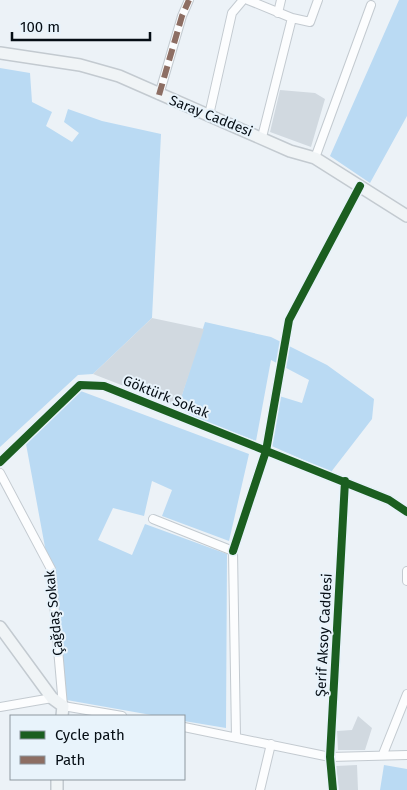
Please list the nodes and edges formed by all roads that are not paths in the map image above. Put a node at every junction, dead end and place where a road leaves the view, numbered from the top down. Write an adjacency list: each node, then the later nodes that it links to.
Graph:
1 (189, 0): 10 (street)
2 (243, 0): 11 (street)
3 (248, 0): 7 (street)
4 (281, 0): 7 (street)
5 (318, 0): 8 (street)
6 (371, 4): 13 (street)
7 (278, 13): 8 (street)
8 (292, 18): 12 (street)
9 (0, 53): 10 (main road, Saray Caddesi)
10 (159, 95): 11 (main road, Saray Caddesi)
11 (209, 115): 12 (main road, Saray Caddesi)
12 (262, 137): 13 (main road, Saray Caddesi)
13 (315, 158): 14 (main road, Saray Caddesi)
14 (360, 186): 15 (main road, Saray Caddesi); 16 (street)
15 (407, 216)
16 (266, 451): 17 (street, Göktürk Sokak); 19 (street, Göktürk Sokak); 22 (street)
17 (0, 462)
18 (0, 473): 29 (street, Çağdaş Sokak)
19 (345, 481): 20 (street, Göktürk Sokak); 36 (street, Şerif Aksoy Caddesi)
20 (407, 512)
21 (153, 519): 22 (street)
22 (233, 551): 32 (street)
23 (407, 571): 24 (street)
24 (407, 580)
25 (0, 627): 27 (main road)
26 (407, 694): 34 (street)
27 (52, 698): 28 (street); 29 (main road)
28 (0, 706)
29 (62, 711): 30 (street)
30 (110, 715)
31 (185, 727): 32 (street)
32 (236, 737): 33 (street)
33 (271, 744): 36 (street); 37 (street)
34 (383, 754): 35 (street); 36 (street)
35 (407, 755)
36 (330, 757): 38 (street, Şerif Aksoy Caddesi)
37 (260, 790)
38 (333, 790)

